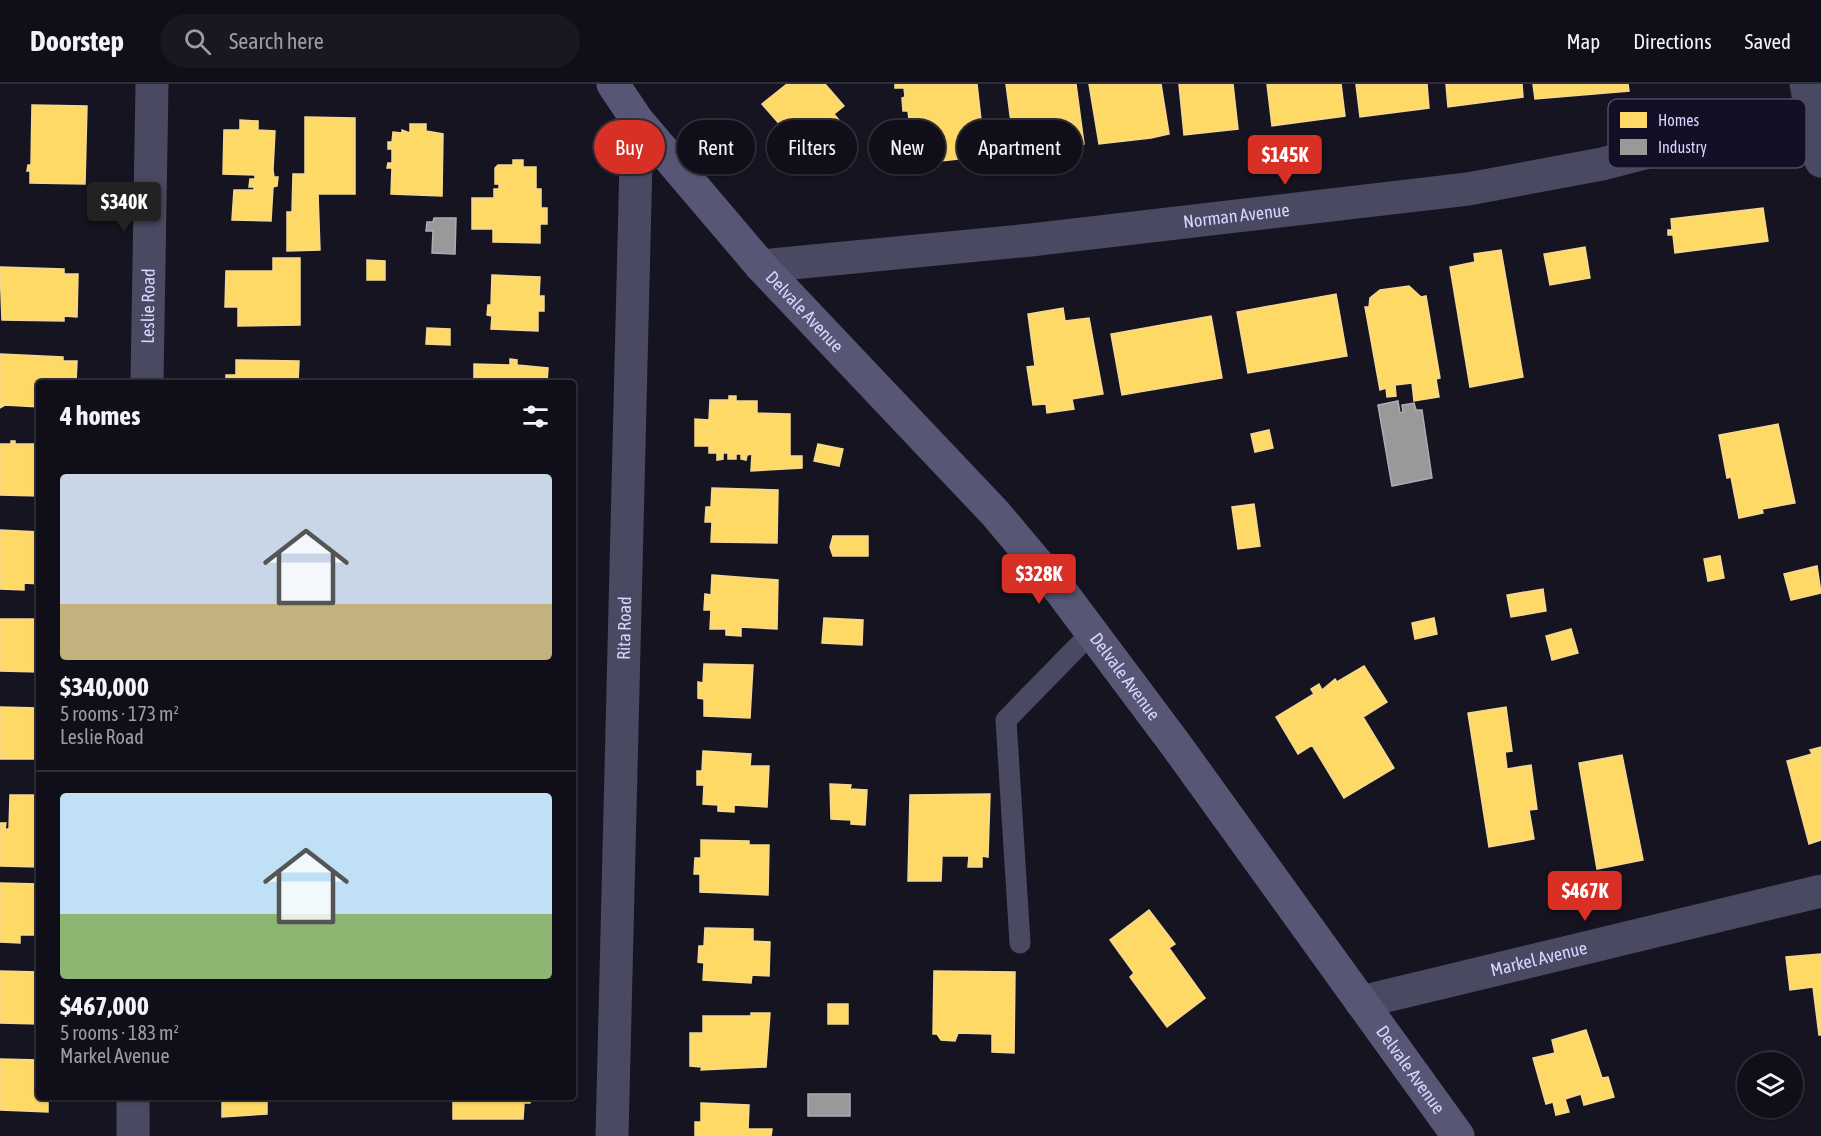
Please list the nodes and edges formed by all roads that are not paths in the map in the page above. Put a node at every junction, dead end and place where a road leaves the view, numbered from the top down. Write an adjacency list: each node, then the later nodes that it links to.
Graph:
1 (152, 84): 10 (street, Leslie Road)
2 (613, 84): 4 (street, Delvale Avenue)
3 (1809, 97): 6 (street)
4 (637, 120)
5 (665, 153): 9 (street, Delvale Avenue)
6 (1821, 161)
7 (1608, 162): 9 (street, Norman Avenue)
8 (636, 174): 17 (street, Rita Road)
9 (761, 266): 11 (street, Delvale Avenue)
10 (147, 380)
11 (1092, 632): 13 (lane); 14 (street, Delvale Avenue)
12 (1821, 891): 14 (street, Markel Avenue)
13 (1020, 943)
14 (1360, 1002): 18 (street, Delvale Avenue)
15 (133, 1100): 16 (street)
16 (133, 1136)
17 (612, 1136)
18 (1458, 1136)

